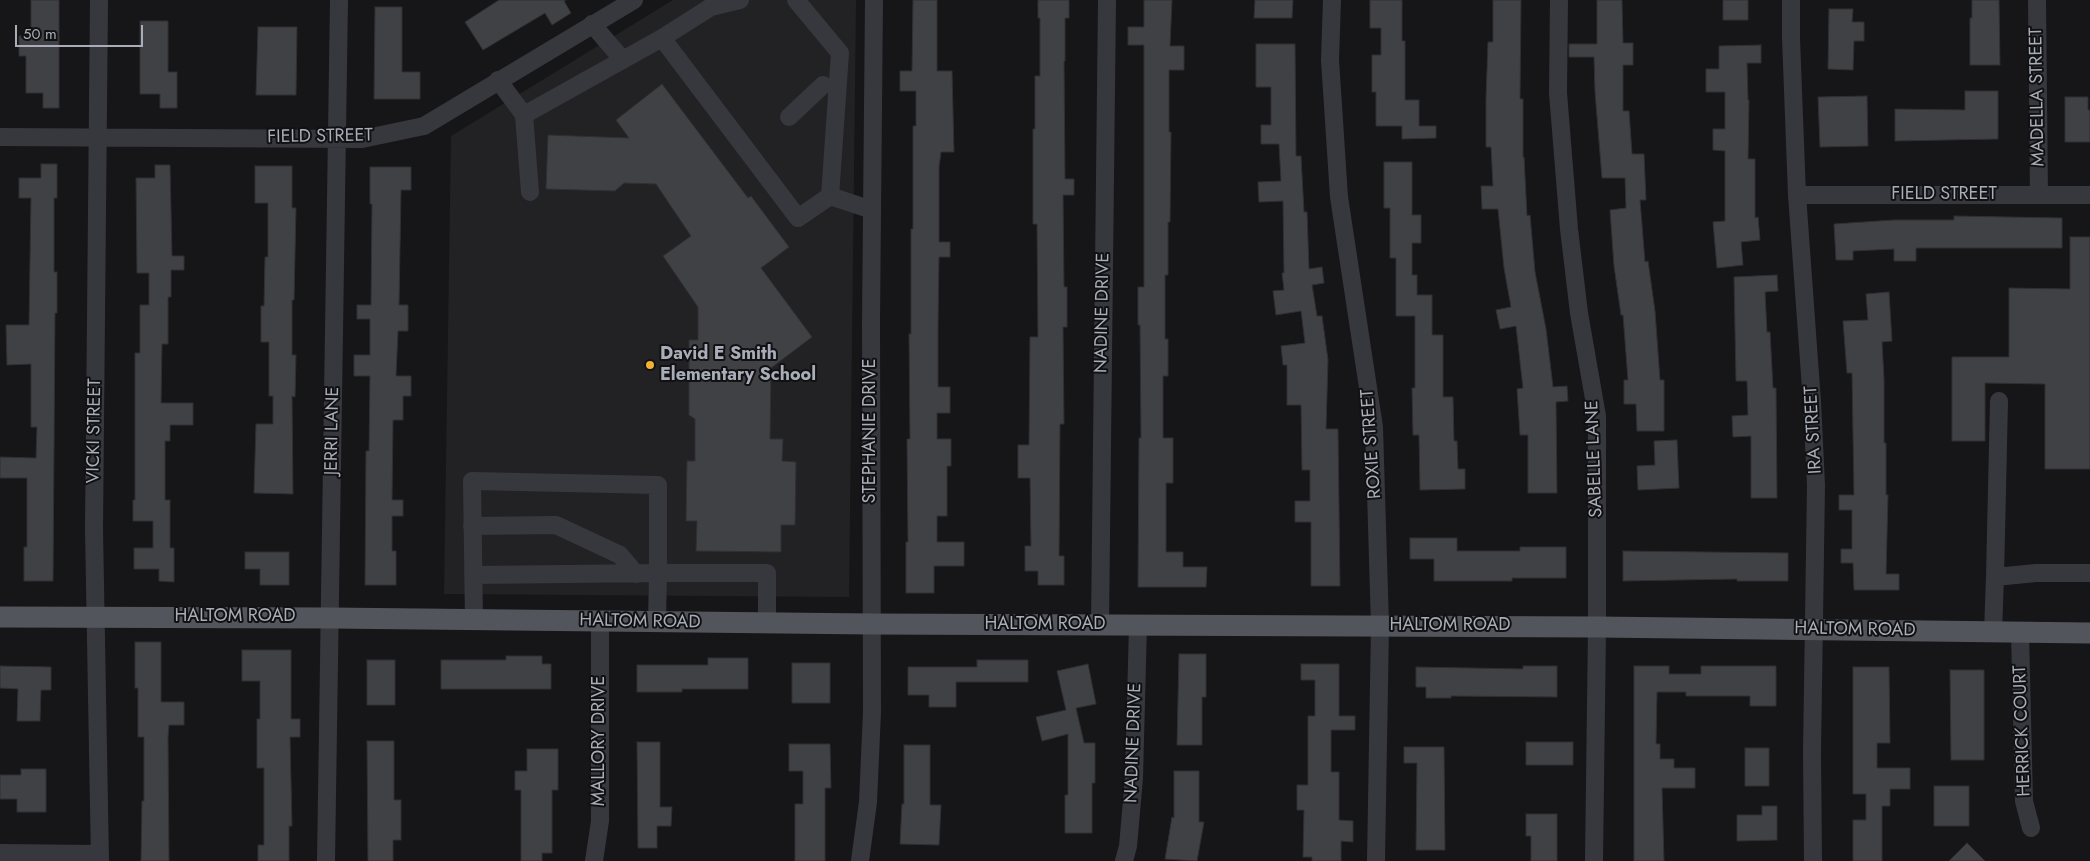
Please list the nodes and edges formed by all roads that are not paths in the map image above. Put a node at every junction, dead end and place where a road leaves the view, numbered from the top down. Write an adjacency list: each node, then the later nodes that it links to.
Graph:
1 (99, 0): 19 (street, VICKI STREET)
2 (339, 0): 21 (street, JERRI LANE)
3 (634, 0): 12 (street, FIELD STREET)
4 (740, 0): 13 (street)
5 (796, 0): 26 (street)
6 (874, 0): 27 (street, STEPHANIE DRIVE)
7 (1107, 0): 43 (street, NADINE DRIVE)
8 (1332, 0): 45 (street, ROXIE STREET)
9 (1558, 0): 46 (street, SABELLE LANE)
10 (1791, 0): 23 (street, IRA STREET)
11 (2038, 0): 24 (street, MADELLA STREET)
12 (592, 24): 14 (street); 15 (street, FIELD STREET)
13 (662, 38): 14 (street); 26 (street)
14 (623, 60): 17 (street)
15 (498, 80): 17 (street); 21 (street, FIELD STREET)
16 (823, 85): 18 (street)
17 (524, 115): 22 (street)
18 (789, 117)
19 (98, 136): 20 (street, FIELD STREET); 21 (street, FIELD STREET); 36 (street, VICKI STREET)
20 (0, 137)
21 (338, 139): 37 (street, JERRI LANE)
22 (530, 192)
23 (1798, 195): 24 (street, FIELD STREET); 47 (street, IRA STREET)
24 (2040, 195): 25 (street, FIELD STREET)
25 (2090, 195)
26 (830, 196): 27 (street)
27 (872, 210): 42 (street, STEPHANIE DRIVE)
28 (1999, 401): 34 (street)
29 (472, 526): 30 (street); 32 (street); 33 (street)
30 (658, 573): 32 (street); 40 (street); 41 (street)
31 (2090, 573): 34 (street)
32 (636, 574): 33 (street)
33 (473, 575): 38 (street)
34 (1996, 577): 48 (street)
35 (0, 616): 36 (main road, HALTOM ROAD)
36 (95, 617): 37 (main road, HALTOM ROAD); 53 (street, VICKI STREET)
37 (330, 618): 38 (main road, HALTOM ROAD); 54 (street, JERRI LANE)
38 (474, 620): 39 (main road, HALTOM ROAD)
39 (600, 621): 40 (main road, HALTOM ROAD); 55 (street, MALLORY DRIVE)
40 (657, 622): 41 (main road, HALTOM ROAD)
41 (767, 623): 42 (main road, HALTOM ROAD)
42 (872, 624): 43 (main road, HALTOM ROAD); 56 (street, STEPHANIE DRIVE)
43 (1100, 625): 44 (main road, HALTOM ROAD)
44 (1138, 625): 45 (main road, HALTOM ROAD); 57 (street, NADINE DRIVE)
45 (1380, 625): 46 (main road, HALTOM ROAD); 58 (street, ROXIE STREET)
46 (1597, 627): 47 (main road, HALTOM ROAD); 59 (street, SABELLE LANE)
47 (1814, 629): 48 (main road, HALTOM ROAD); 60 (street, IRA STREET)
48 (1993, 632): 49 (main road, HALTOM ROAD)
49 (2020, 632): 50 (main road, HALTOM ROAD); 51 (street, HERRICK COURT)
50 (2090, 633)
51 (2031, 828)
52 (0, 853): 53 (street)
53 (100, 858)
54 (326, 861)
55 (594, 861)
56 (860, 861)
57 (1124, 861)
58 (1376, 861)
59 (1594, 861)
60 (1813, 861)

